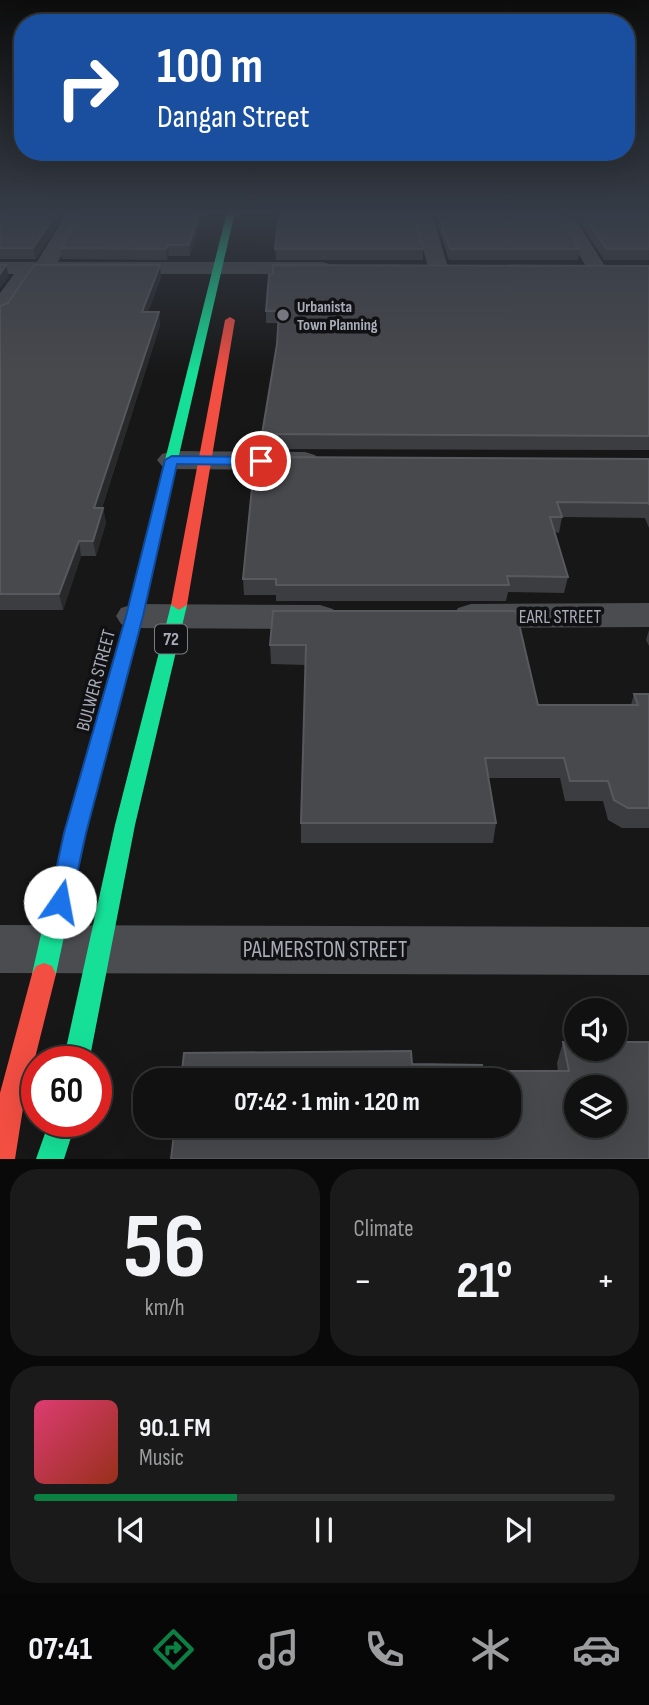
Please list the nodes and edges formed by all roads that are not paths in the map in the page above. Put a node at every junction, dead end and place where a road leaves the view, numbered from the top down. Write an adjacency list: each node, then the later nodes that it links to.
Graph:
1 (595, 266): 10 (street)
2 (0, 268): 3 (street)
3 (37, 268): 4 (street); 13 (street)
4 (218, 268): 5 (street); 14 (main road, BULWER STREET / 72)
5 (340, 268)
6 (415, 268): 7 (street)
7 (438, 268): 8 (street)
8 (464, 268)
9 (571, 269): 10 (street)
10 (597, 269): 11 (street)
11 (623, 269)
12 (233, 305): 15 (main road, BULWER STREET / 72)
13 (0, 309)
14 (172, 460): 15 (street); 18 (main road, BULWER STREET / 72)
15 (205, 461): 16 (street); 21 (main road, BULWER STREET / 72)
16 (331, 461)
17 (649, 615): 19 (street, EARL STREET)
18 (134, 616): 21 (street); 23 (main road, BULWER STREET / 72)
19 (443, 616)
20 (347, 617): 21 (street)
21 (177, 618): 23 (main road, BULWER STREET / 72)
22 (0, 949): 23 (street, PALMERSTON STREET)
23 (74, 949): 24 (street, PALMERSTON STREET); 25 (main road, BULWER STREET / 72); 27 (main road, BULWER STREET / 72)
24 (649, 951)
25 (76, 1046)
26 (57, 1137): 28 (main road)
27 (1, 1159)
28 (50, 1159)

